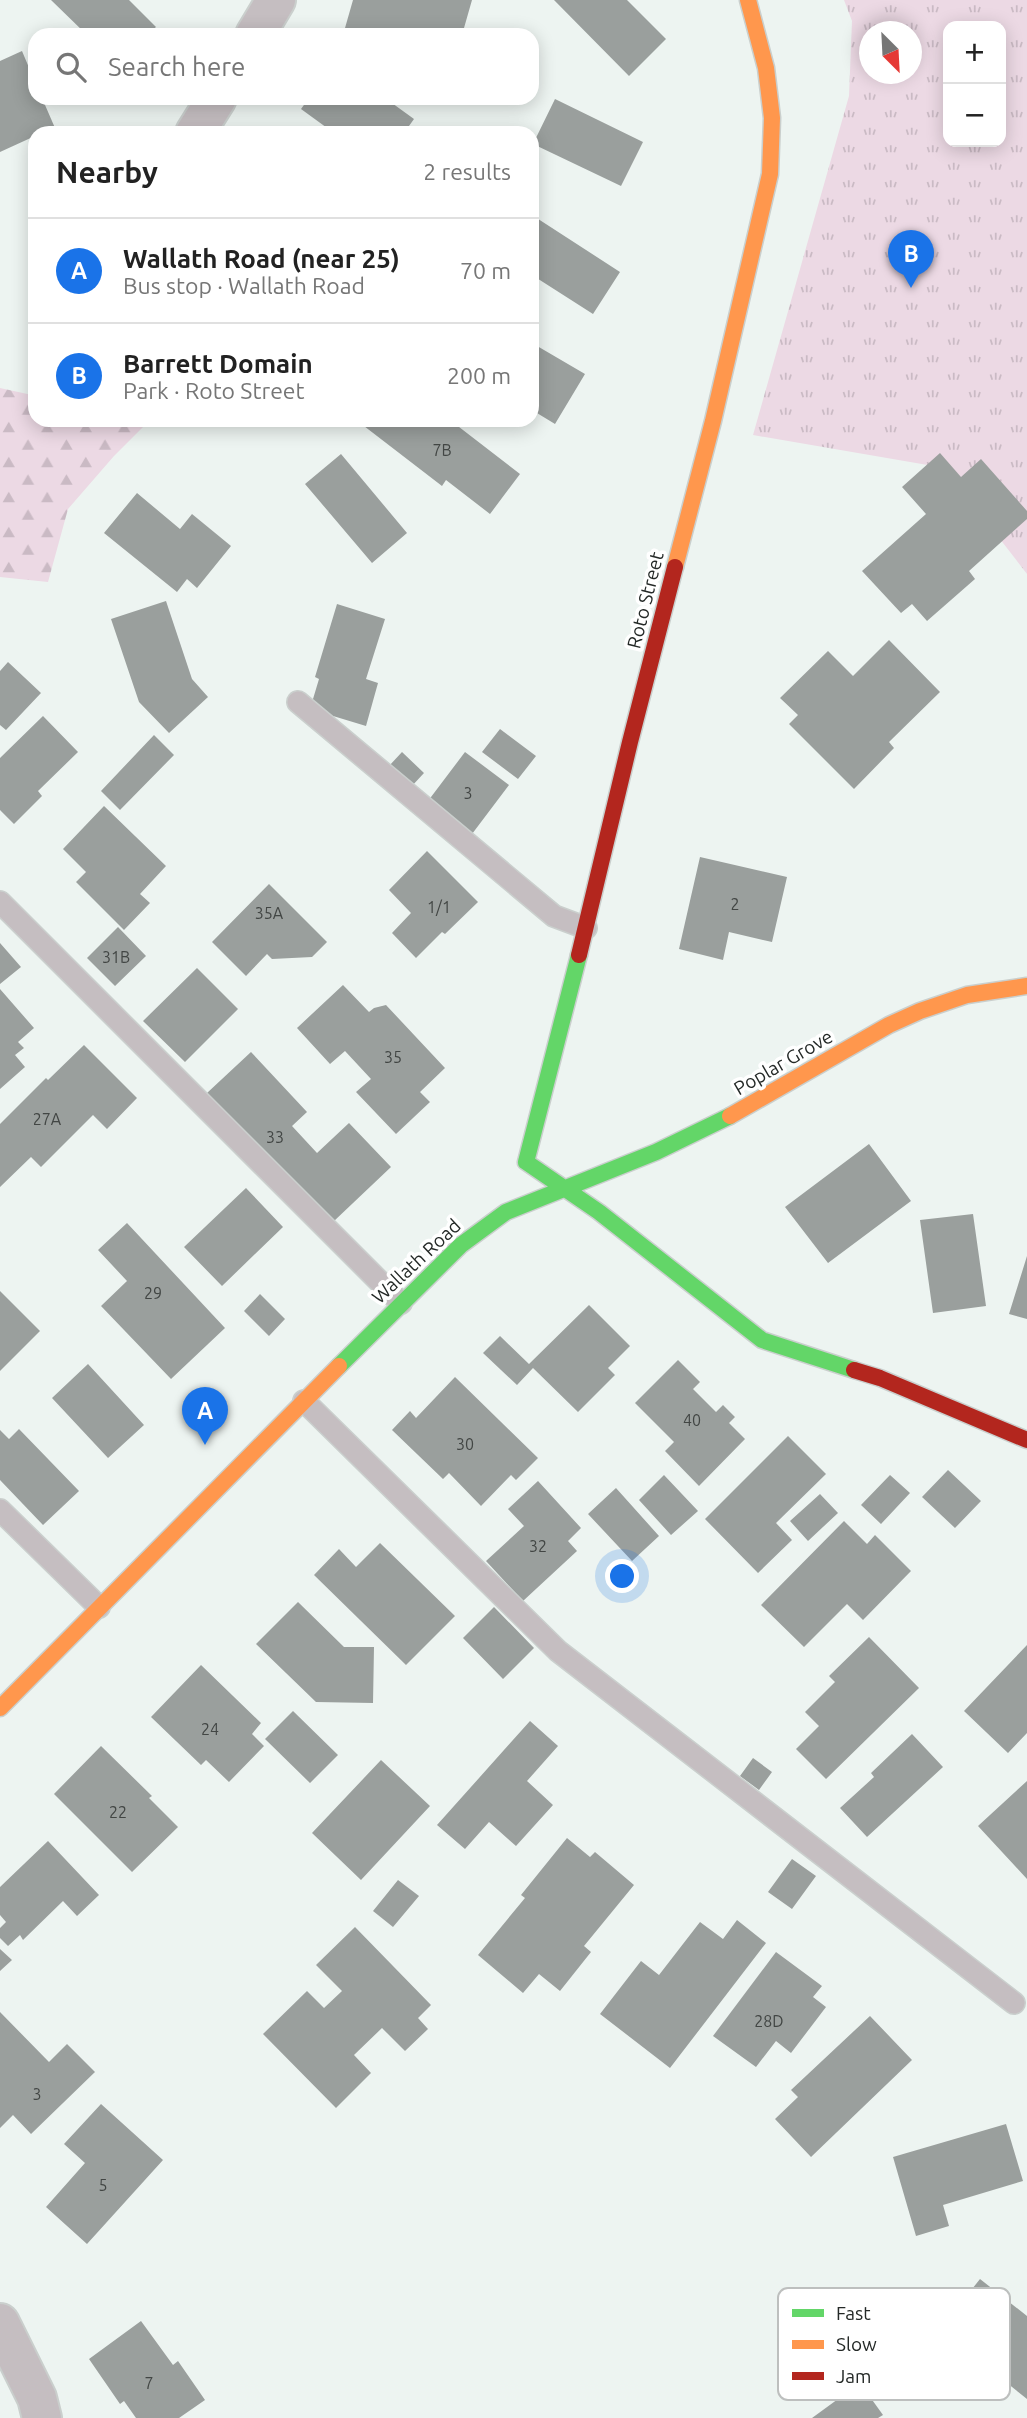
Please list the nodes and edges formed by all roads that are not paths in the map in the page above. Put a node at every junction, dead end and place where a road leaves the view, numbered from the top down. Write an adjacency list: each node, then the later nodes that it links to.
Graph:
1 (276, 0): 3 (street)
2 (748, 0): 8 (street, Roto Street)
3 (259, 28)
4 (213, 105): 5 (street)
5 (199, 126)
6 (298, 702): 8 (lane)
7 (0, 902): 11 (lane)
8 (586, 928): 10 (street, Roto Street)
9 (1027, 986): 10 (street, Poplar Grove)
10 (564, 1189): 11 (street, Wallath Road); 13 (street)
11 (401, 1303): 12 (street, Wallath Road)
12 (304, 1401): 15 (street, Wallath Road); 17 (lane)
13 (1027, 1440)
14 (0, 1510): 15 (lane)
15 (100, 1607): 16 (street, Wallath Road)
16 (0, 1708)
17 (1014, 2003)
18 (0, 2323): 19 (street)
19 (43, 2418)

